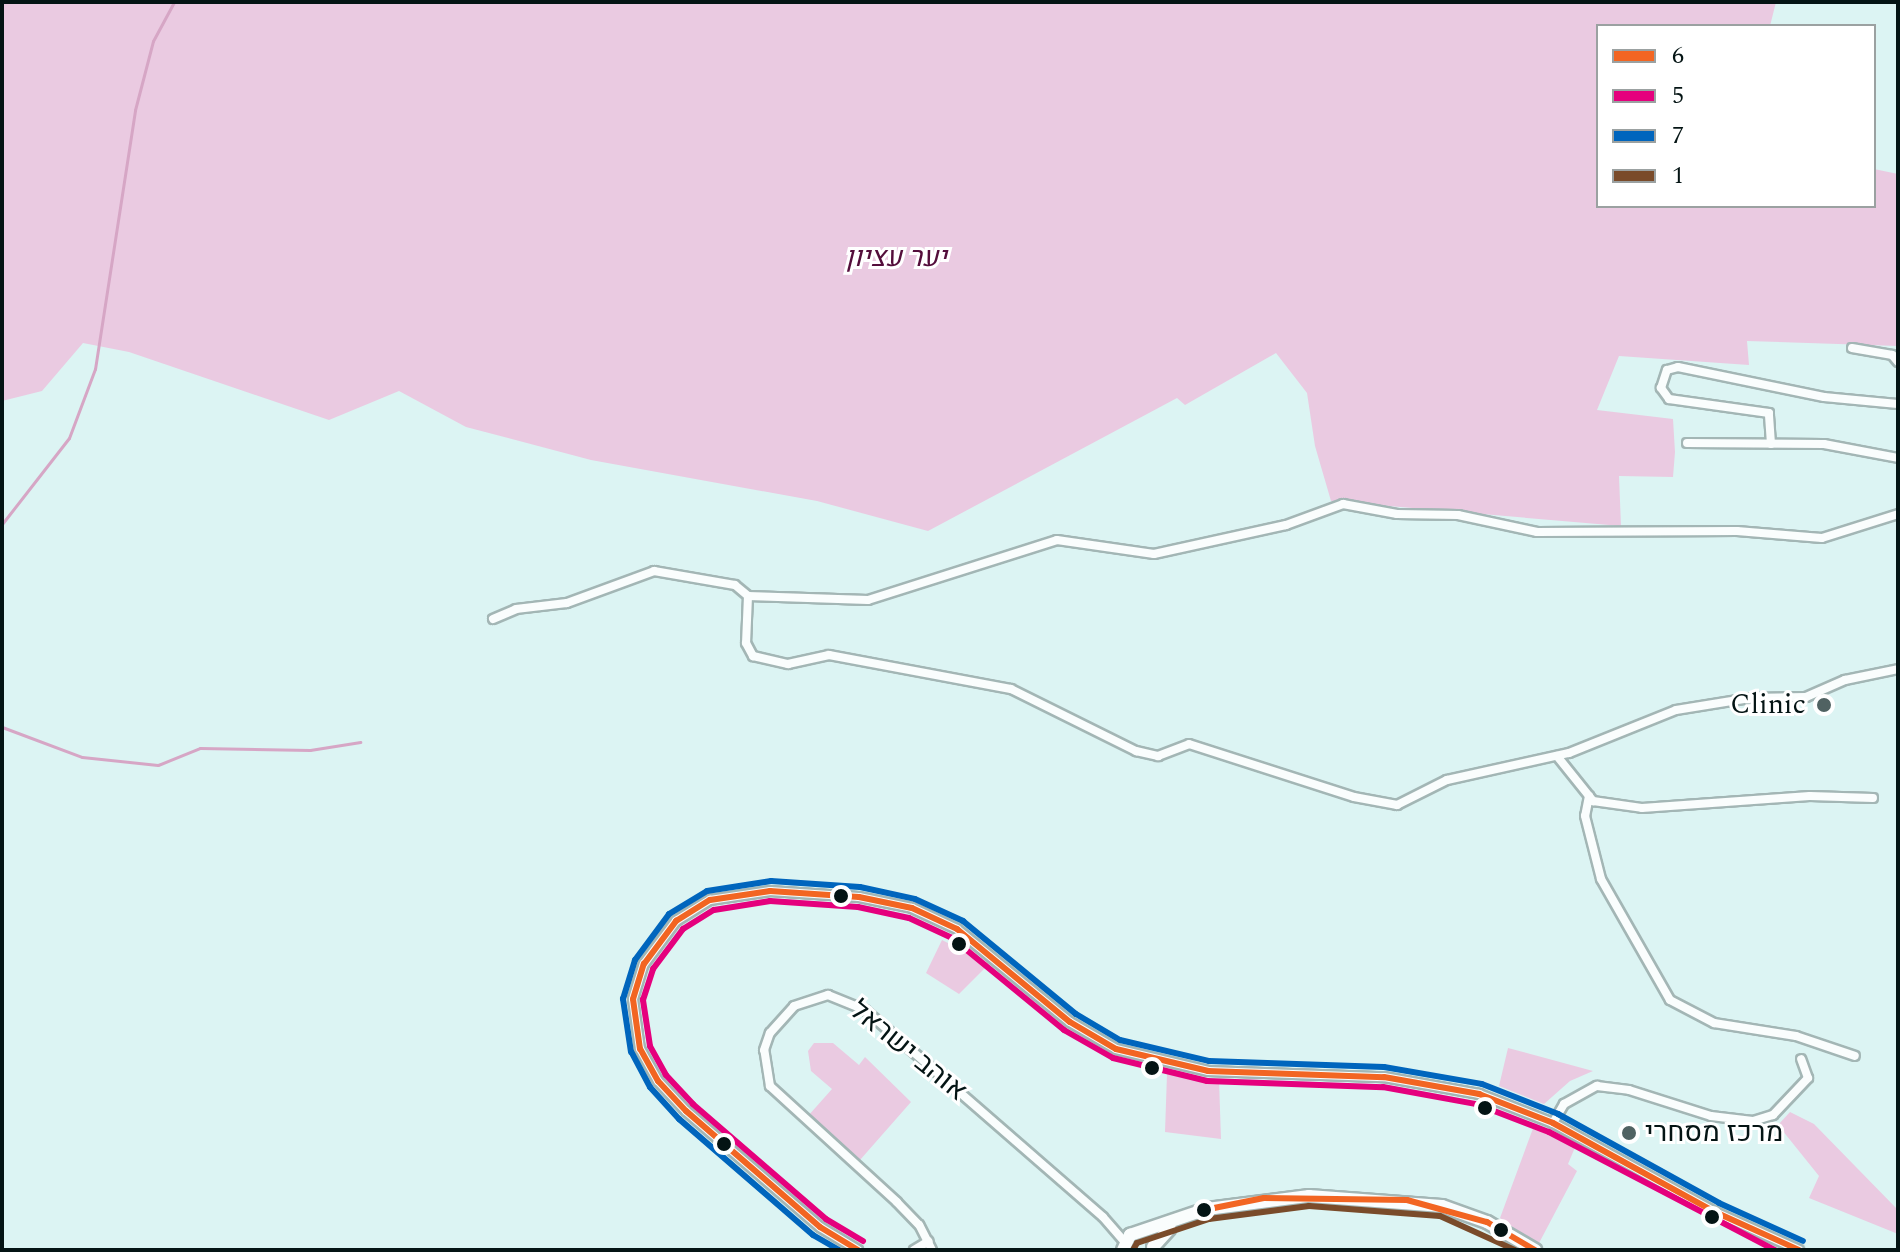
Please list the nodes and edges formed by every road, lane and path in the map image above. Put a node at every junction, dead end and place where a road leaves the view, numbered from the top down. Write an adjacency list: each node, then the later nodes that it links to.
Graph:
1 (1852, 348): 2 (street)
2 (1898, 362)
3 (1898, 404): 5 (street)
4 (1687, 443): 5 (street)
5 (1771, 444): 6 (street)
6 (1898, 458)
7 (1898, 514): 8 (street)
8 (748, 596): 9 (street); 11 (street)
9 (493, 619)
10 (1898, 669): 11 (street)
11 (1557, 756): 12 (street)
12 (1589, 796): 13 (street); 14 (street)
13 (1873, 798)
14 (1855, 1056)
15 (1801, 1059): 16 (street)
16 (1553, 1123): 21 (street); 24 (street)
17 (1183, 1219): 18 (street); 20 (street); 23 (street)
18 (1128, 1243): 19 (street, אוהב ישראל); 20 (street)
19 (930, 1245): 22 (street)
20 (1153, 1249)
21 (858, 1250)
22 (914, 1250)
23 (1535, 1250)
24 (1799, 1250)

